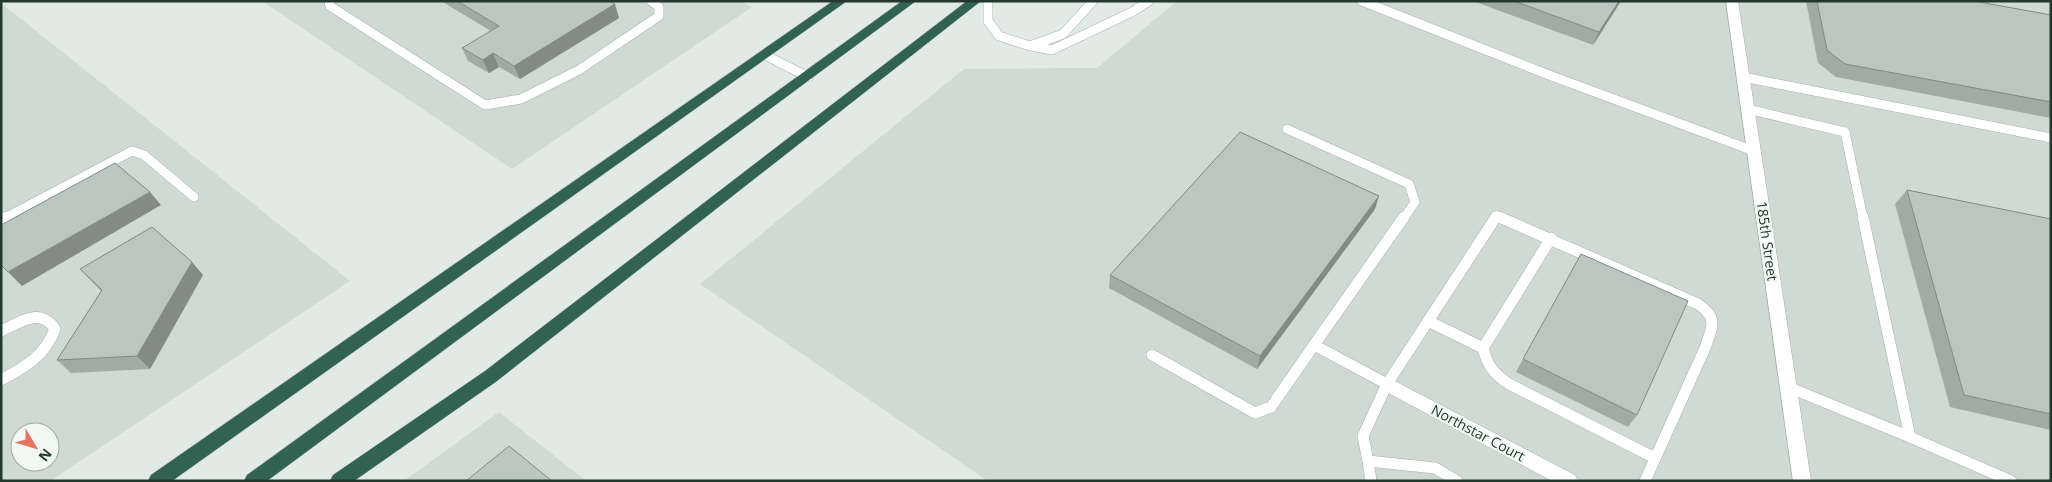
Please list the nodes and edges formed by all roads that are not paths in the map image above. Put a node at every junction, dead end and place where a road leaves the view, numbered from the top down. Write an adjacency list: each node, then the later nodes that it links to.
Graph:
1 (329, 1): 2 (lane)
2 (652, 1)
3 (841, 1): 12 (highway)
4 (910, 1): 13 (highway)
5 (975, 1): 35 (highway)
6 (988, 1): 11 (lane)
7 (1093, 1): 11 (lane)
8 (1149, 1): 11 (lane)
9 (1362, 1): 18 (lane)
10 (1732, 1): 14 (street, 185th Street)
11 (1030, 46)
12 (765, 55): 13 (lane); 33 (highway)
13 (808, 77): 34 (highway)
14 (1743, 77): 15 (street, 185th Street); 17 (lane)
15 (1748, 109): 18 (street, 185th Street); 30 (lane)
16 (1287, 129): 24 (lane)
17 (2051, 138)
18 (1754, 151): 29 (street, 185th Street)
19 (194, 197): 20 (lane)
20 (1, 220)
21 (1550, 238): 22 (lane); 25 (lane); 31 (lane)
22 (1428, 321): 25 (lane); 28 (lane)
23 (1, 331): 27 (lane)
24 (1314, 345): 26 (lane); 28 (lane)
25 (1483, 348): 31 (lane)
26 (1152, 354)
27 (1, 380)
28 (1387, 384): 32 (lane); 38 (street, Northstar Court)
29 (1788, 387): 30 (lane); 40 (street, 185th Street)
30 (1910, 437): 41 (lane)
31 (1655, 458): 39 (lane)
32 (1368, 461): 36 (lane); 37 (lane)
33 (158, 481)
34 (253, 481)
35 (340, 481)
36 (1371, 481)
37 (1457, 481)
38 (1569, 481)
39 (1645, 481)
40 (1802, 481)
41 (2011, 481)

